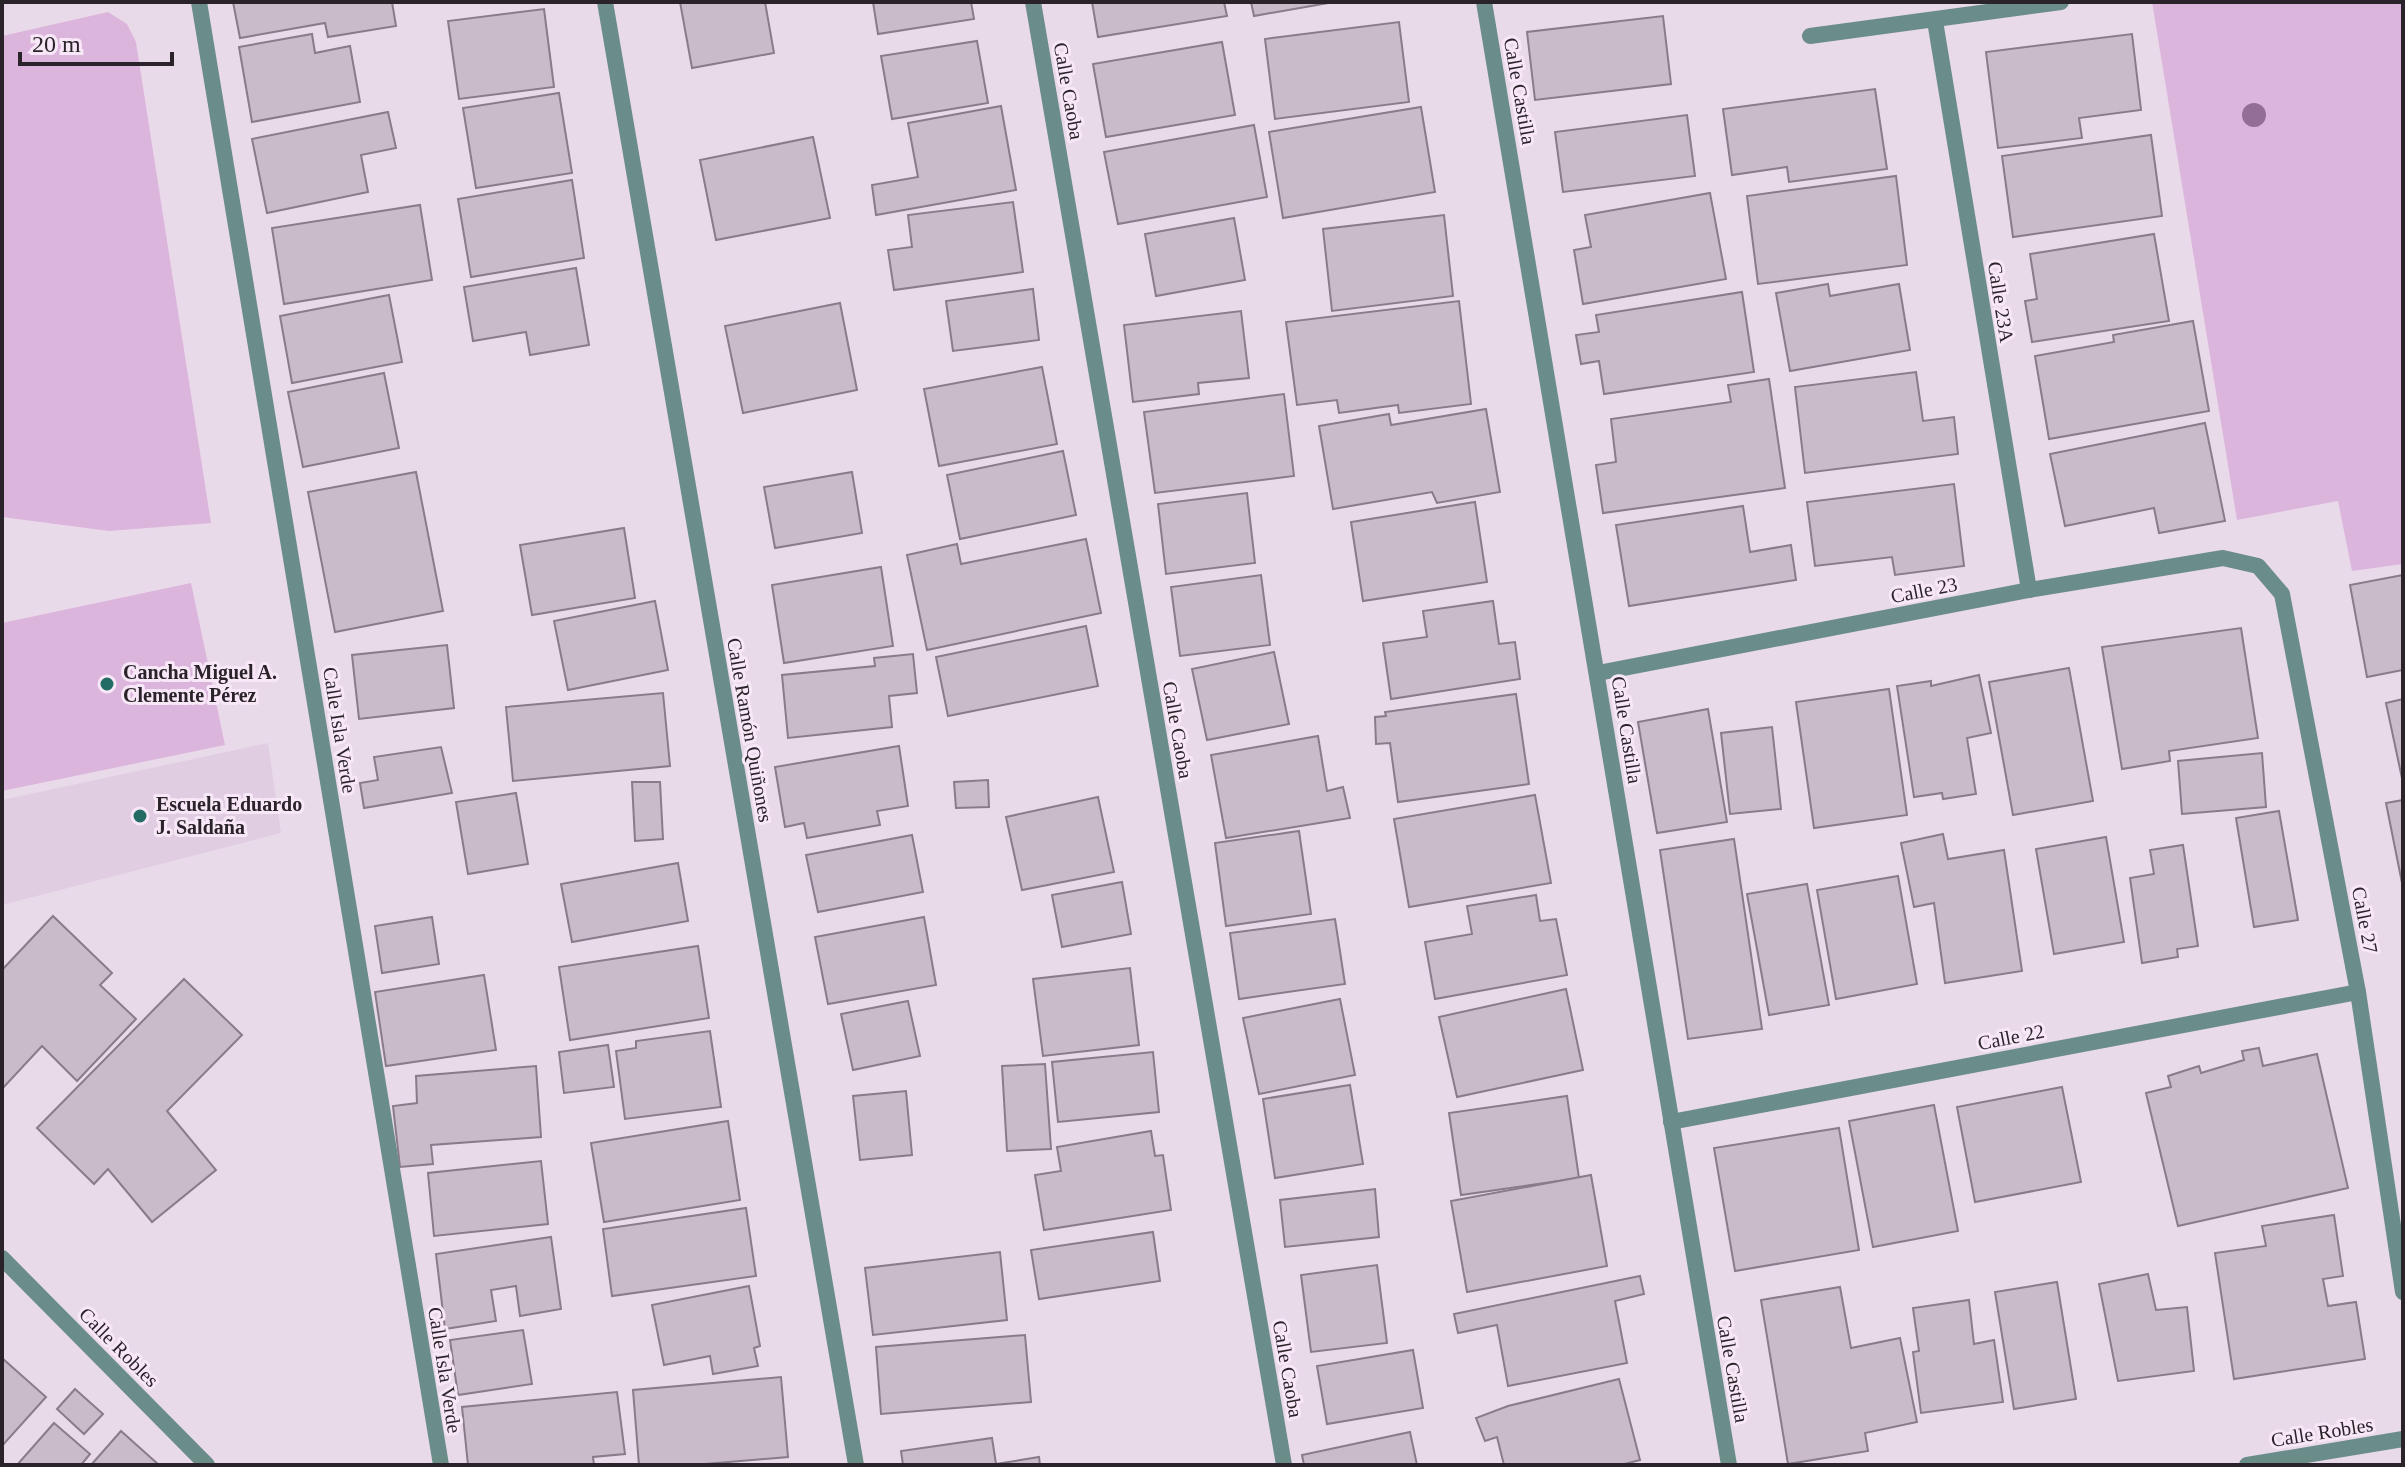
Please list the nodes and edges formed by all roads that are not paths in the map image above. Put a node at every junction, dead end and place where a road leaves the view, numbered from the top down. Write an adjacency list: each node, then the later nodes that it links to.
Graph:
1 (199, 2): 17 (street, Calle Isla Verde)
2 (605, 2): 18 (street, Calle Ramón Quiñones)
3 (1033, 2): 19 (street, Calle Caoba)
4 (1484, 2): 10 (street, Calle Castilla)
5 (2061, 2): 6 (street)
6 (1935, 21): 7 (street); 9 (street, Calle 23A)
7 (1810, 36)
8 (2258, 566): 9 (street, Calle 23); 11 (street, Calle 27)
9 (2029, 590): 10 (street, Calle 23)
10 (1598, 673): 12 (street, Calle Castilla)
11 (2358, 992): 12 (street, Calle 22); 14 (street, Calle 27)
12 (1671, 1122): 20 (street, Calle Castilla)
13 (2, 1258): 16 (street, Calle Robles)
14 (2403, 1292)
15 (2403, 1439): 21 (street, Calle Robles)
16 (207, 1465)
17 (441, 1465)
18 (856, 1465)
19 (1284, 1465)
20 (1729, 1465)
21 (2247, 1465)

